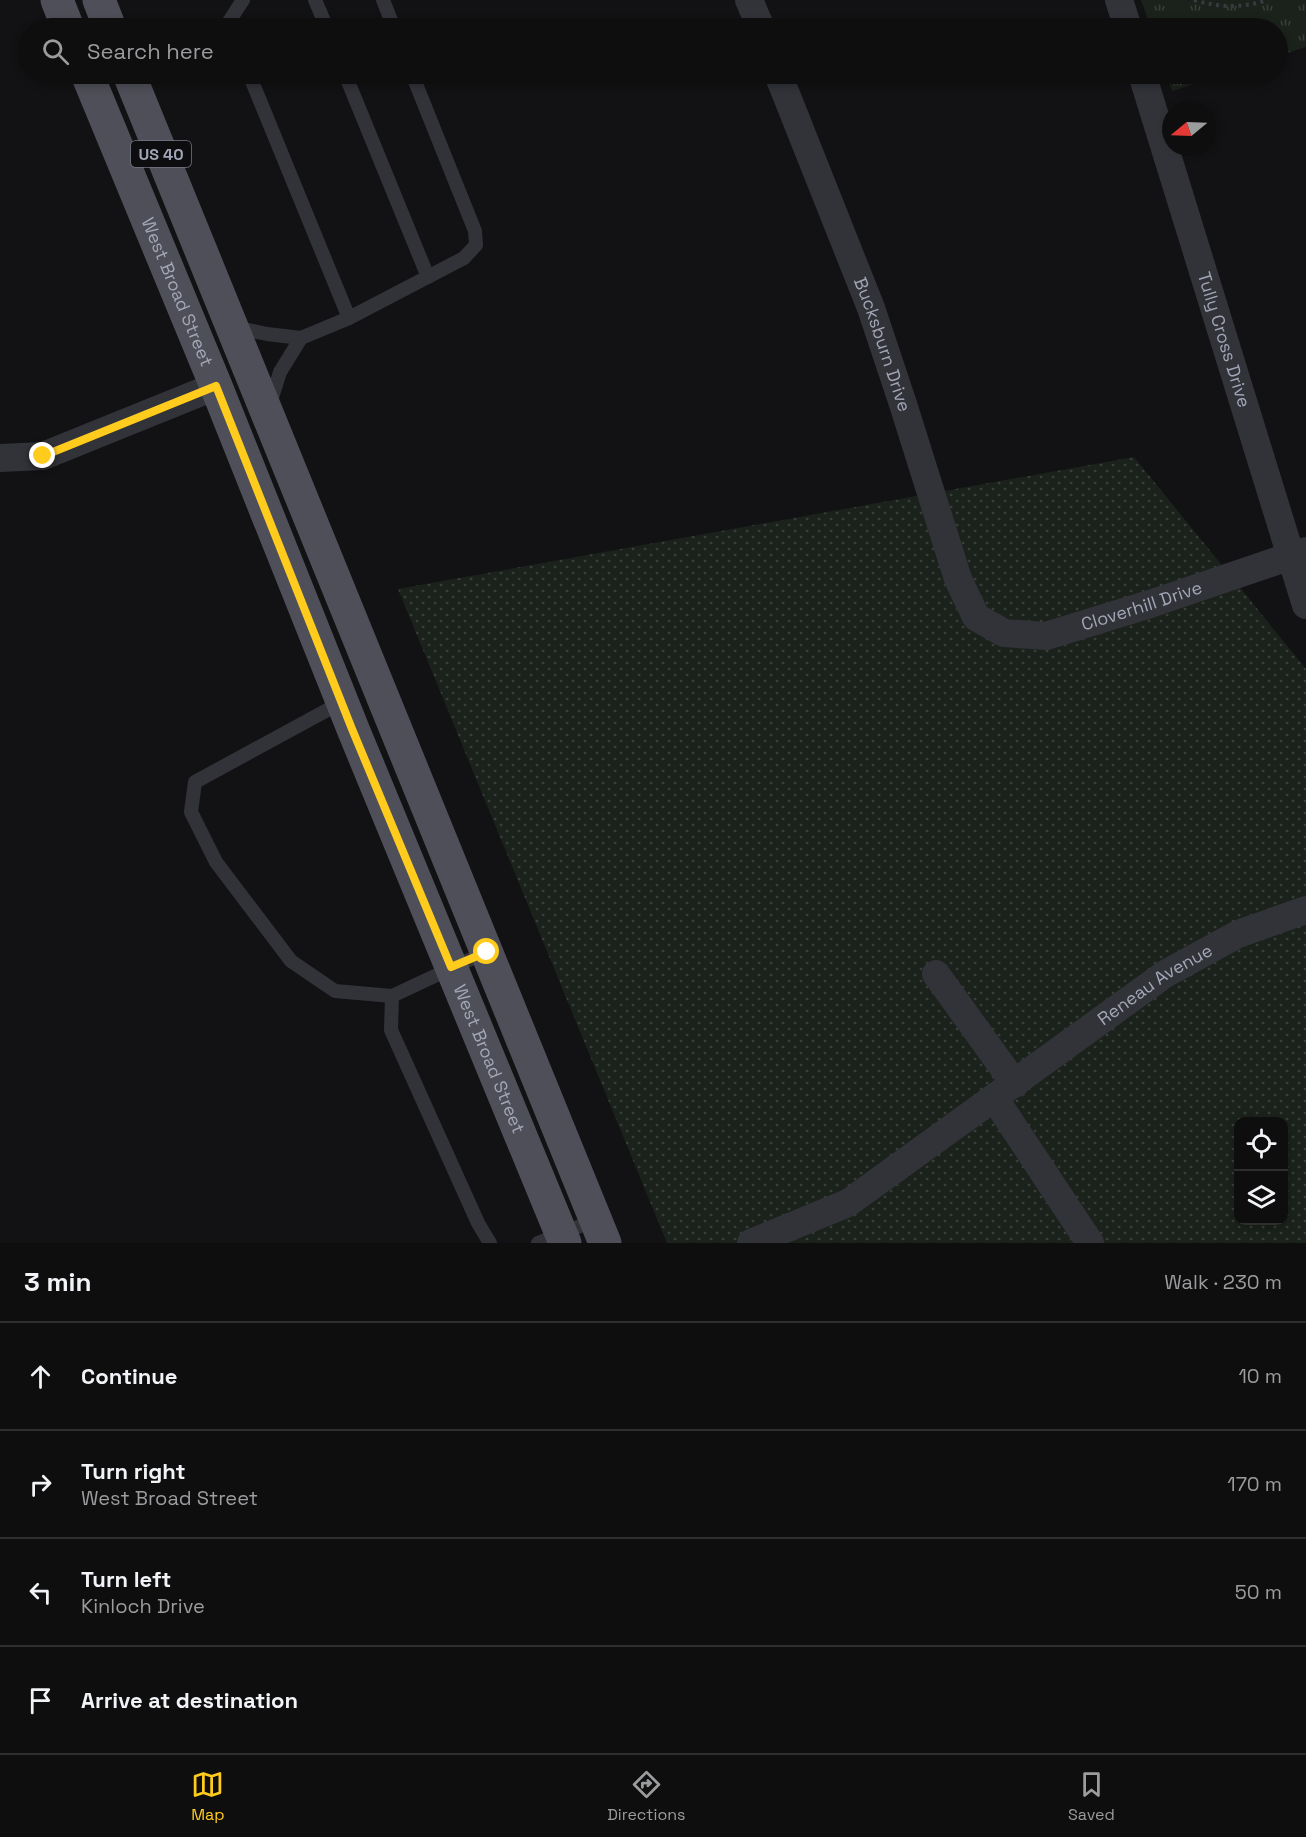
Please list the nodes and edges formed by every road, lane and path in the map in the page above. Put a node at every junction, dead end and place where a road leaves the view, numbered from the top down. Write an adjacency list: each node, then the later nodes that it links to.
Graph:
1 (57, 0): 11 (main road)
2 (99, 0): 12 (main road)
3 (243, 0): 13 (lane)
4 (315, 0): 14 (lane)
5 (383, 0): 15 (lane)
6 (749, 0): 16 (street)
7 (1119, 0): 17 (street)
8 (1194, 0): 10 (path)
9 (1268, 0): 10 (path)
10 (1253, 2)
11 (64, 18)
12 (106, 18)
13 (231, 18)
14 (323, 18)
15 (390, 18)
16 (756, 18)
17 (1125, 18)
18 (91, 84): 29 (main road, West Broad Street / US 40)
19 (133, 84): 27 (main road, West Broad Street / US 40)
20 (253, 84): 26 (lane)
21 (349, 84): 25 (lane)
22 (416, 84): 25 (lane)
23 (782, 84): 34 (street, Bucksburn Drive)
24 (1145, 84): 32 (street, Tully Cross Drive)
25 (428, 277): 26 (lane)
26 (349, 318): 28 (lane)
27 (232, 327): 28 (lane); 30 (main road, West Broad Street / US 40)
28 (301, 338): 30 (lane)
29 (216, 386): 31 (street); 35 (main road, West Broad Street / US 40)
30 (267, 415): 37 (main road, West Broad Street / US 40)
31 (0, 458)
32 (1298, 554): 33 (street, Tully Cross Drive); 34 (street, Cloverhill Drive)
33 (1306, 605)
34 (976, 617)
35 (342, 702): 38 (main road, West Broad Street / US 40); 40 (lane)
36 (1306, 910): 41 (street, Reneau Avenue)
37 (487, 952): 38 (lane); 42 (main road, West Broad Street / US 40)
38 (451, 967): 40 (lane); 43 (main road, West Broad Street / US 40)
39 (936, 974): 41 (street)
40 (392, 996): 44 (lane)
41 (1005, 1091): 45 (street, Reneau Avenue); 46 (street)
42 (600, 1231): 43 (lane)
43 (554, 1240)
44 (490, 1243)
45 (751, 1243)
46 (1090, 1243)

